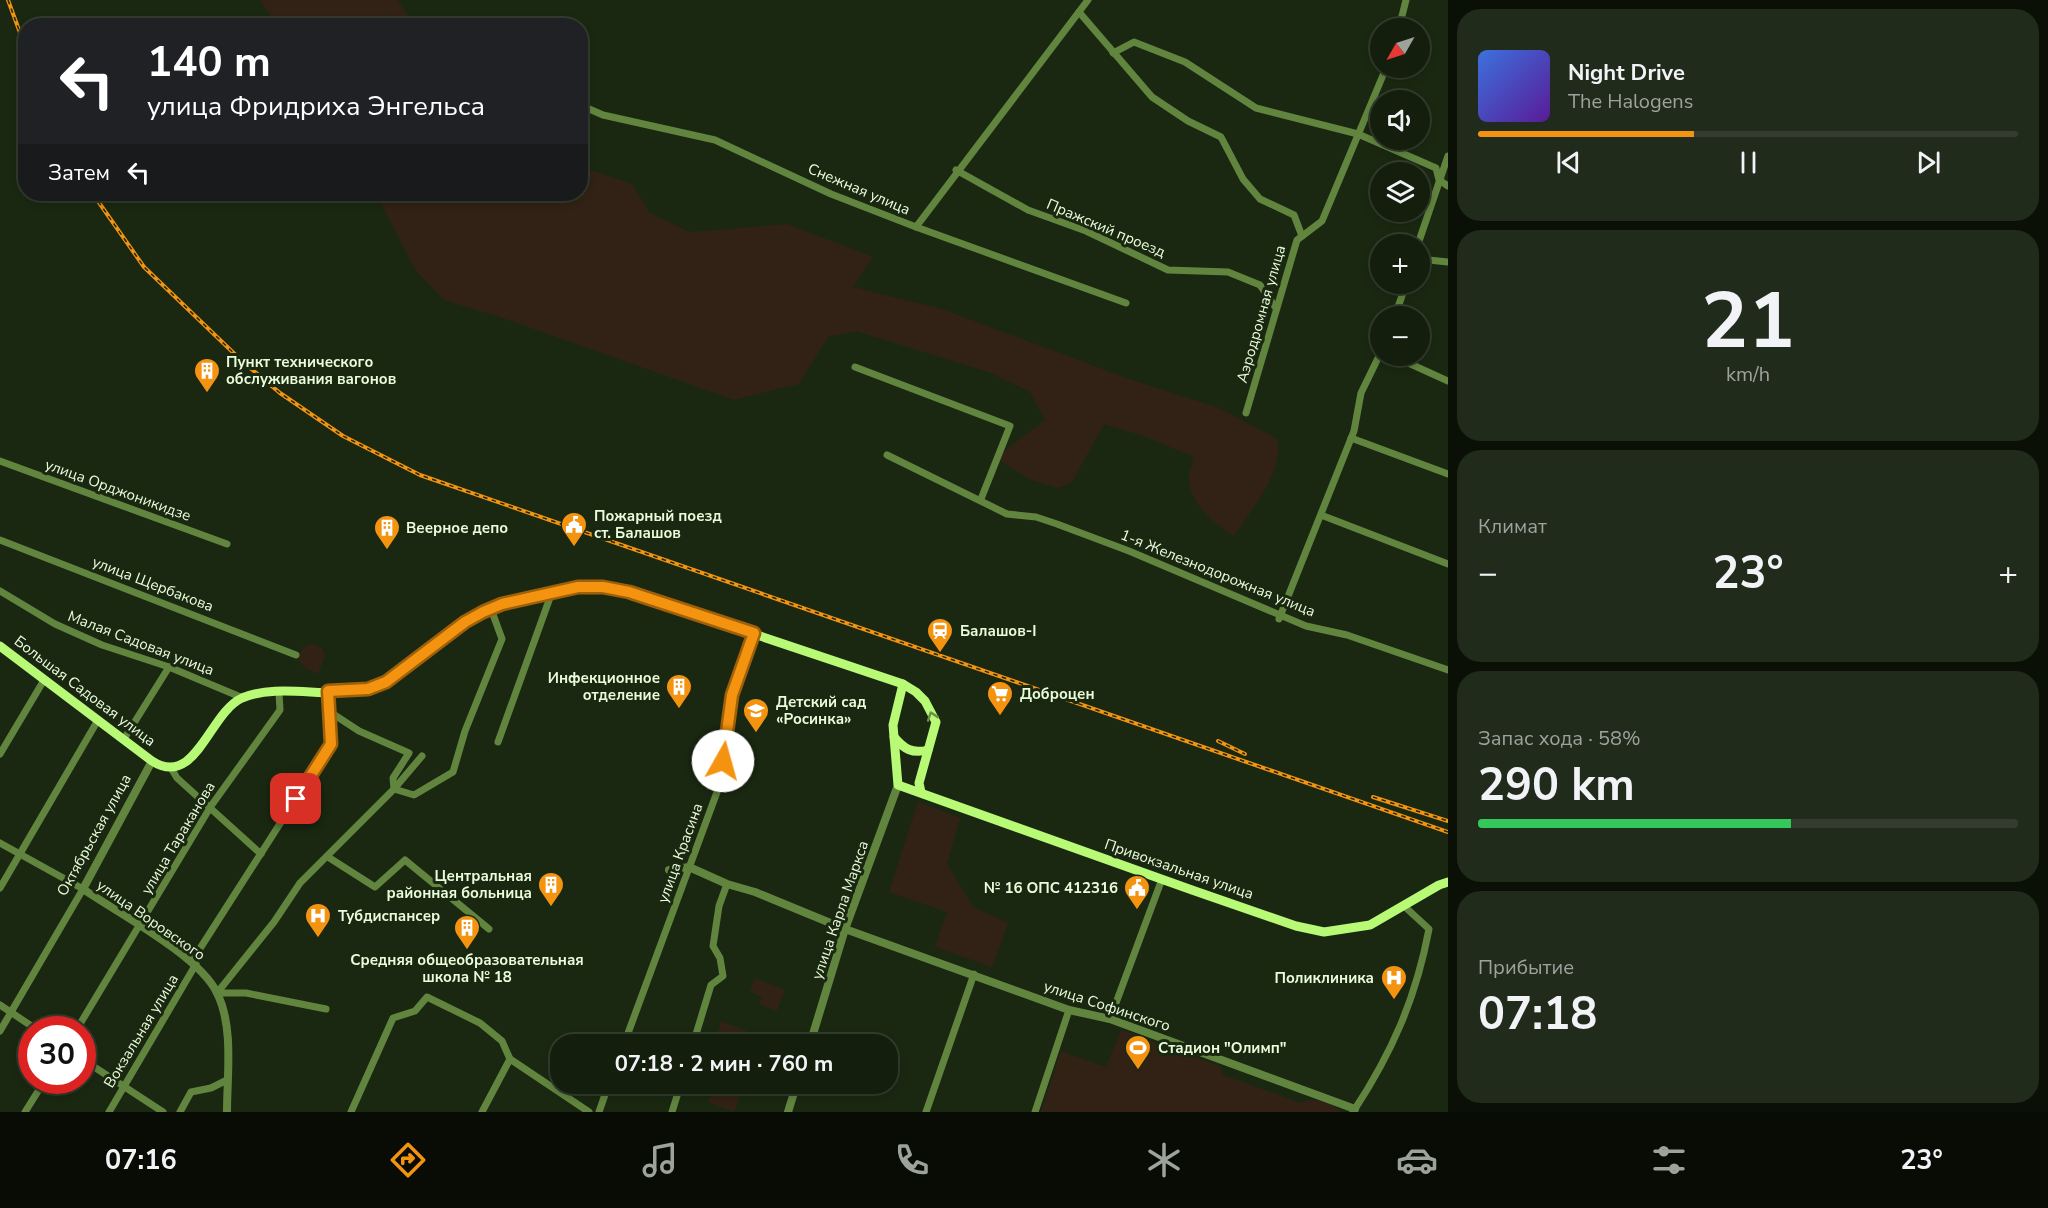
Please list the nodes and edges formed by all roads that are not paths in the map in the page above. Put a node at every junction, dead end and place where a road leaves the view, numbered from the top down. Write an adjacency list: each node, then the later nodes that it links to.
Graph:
1 (1088, 0): 3 (street)
2 (1406, 0): 4 (street)
3 (1079, 12): 5 (street); 10 (street)
4 (1402, 18)
5 (1113, 53): 8 (street); 15 (street)
6 (1382, 78): 8 (street, Аэродромная улица)
7 (588, 108): 13 (street, Снежная улица)
8 (1358, 134): 11 (street); 15 (street, Аэродромная улица)
9 (1448, 156): 11 (street)
10 (957, 171): 13 (street); 19 (street, Пражский проезд)
11 (1439, 180): 12 (street); 14 (street)
12 (1448, 186)
13 (916, 227): 18 (street, Снежная улица)
14 (1421, 234)
15 (1302, 236): 19 (street, Аэродромная улица)
16 (1430, 260): 17 (street)
17 (1448, 262)
18 (1126, 303)
19 (1276, 308): 24 (street, Аэродромная улица)
20 (1374, 366): 25 (street)
21 (1415, 366): 23 (street)
22 (855, 367): 29 (street)
23 (1448, 381)
24 (1246, 413)
25 (1351, 438): 28 (street); 30 (street)
26 (887, 455): 29 (street, 1-я Железнодорожная улица)
27 (0, 461): 32 (street, улица Орджоникидзе)
28 (1448, 474)
29 (981, 499): 37 (street, 1-я Железнодорожная улица)
30 (1321, 515): 33 (street); 37 (street)
31 (0, 540): 40 (street, улица Щербакова)
32 (227, 544)
33 (1448, 564)
34 (0, 591): 41 (street, Малая Садовая улица)
35 (552, 592): 36 (main road); 38 (main road); 52 (street)
36 (490, 609): 45 (main road); 59 (street)
37 (1280, 616): 42 (street, 1-я Железнодорожная улица)
38 (754, 633): 44 (main road); 66 (street, улица Красина)
39 (0, 646): 43 (main road, Большая Садовая улица)
40 (296, 655)
41 (169, 667): 47 (street, Малая Садовая улица); 51 (street)
42 (1448, 670)
43 (44, 680): 49 (main road, Большая Садовая улица); 54 (street)
44 (903, 684): 50 (main road); 53 (main road, one-way to 44)
45 (328, 691): 46 (main road); 48 (street, Вокзальная улица)
46 (279, 693): 47 (main road); 61 (street, улица Тараканова)
47 (243, 698): 57 (main road)
48 (330, 712): 59 (street); 63 (street, Вокзальная улица)
49 (98, 720): 51 (main road, Большая Садовая улица); 64 (street)
50 (894, 737): 53 (main road); 58 (main road)
51 (124, 739): 56 (main road, Большая Садовая улица)
52 (498, 742)
53 (928, 750): 60 (main road)
54 (0, 754)
55 (422, 756): 59 (street)
56 (152, 761): 57 (main road); 72 (street, Октябрьская улица)
57 (171, 768): 61 (street)
58 (898, 785): 60 (main road, Привокзальная улица); 76 (street, улица Карла Маркса)
59 (394, 789): 65 (street)
60 (921, 792): 68 (main road, Привокзальная улица)
61 (211, 806): 63 (street); 74 (street, улица Тараканова)
62 (0, 843): 64 (street, улица Воровского)
63 (261, 854): 77 (street, Вокзальная улица)
64 (20, 856): 71 (street); 72 (street, улица Воровского)
65 (328, 857): 75 (street); 79 (street)
66 (690, 867): 67 (street); 70 (street, улица Софинского); 88 (street, улица Красина)
67 (669, 870)
68 (1162, 879): 73 (main road, Привокзальная улица); 86 (street)
69 (1448, 882): 73 (main road, Привокзальная улица)
70 (727, 884): 76 (street, улица Софинского); 89 (street)
71 (0, 888)
72 (82, 889): 74 (street, улица Воровского); 83 (street, Октябрьская улица)
73 (1404, 906): 99 (street, улица Софинского)
74 (140, 927): 77 (street, улица Воровского); 84 (street, улица Тараканова)
75 (489, 929)
76 (845, 929): 78 (street, улица Софинского); 90 (street, улица Карла Маркса)
77 (194, 963): 79 (street, улица Воровского); 94 (street, Вокзальная улица)
78 (974, 974): 82 (street, улица Софинского); 111 (street)
79 (217, 993): 81 (street); 93 (street, улица Воровского)
80 (0, 1005): 83 (street)
81 (326, 1009)
82 (1069, 1010): 86 (street, улица Софинского); 112 (street)
83 (11, 1012): 85 (street); 87 (street, Октябрьская улица)
84 (85, 1016)
85 (18, 1017)
86 (1110, 1019): 99 (street, улица Софинского)
87 (0, 1031)
88 (628, 1034)
89 (696, 1034)
90 (813, 1034)
91 (510, 1059): 105 (street); 106 (street); 107 (street)
92 (96, 1068): 94 (street)
93 (227, 1080): 103 (street); 104 (street, улица Воровского)
94 (124, 1086): 101 (street, Вокзальная улица); 102 (street)
95 (36, 1094): 100 (street)
96 (605, 1094): 108 (street)
97 (678, 1094): 109 (street)
98 (794, 1094): 110 (street)
99 (1354, 1110)
100 (25, 1112)
101 (109, 1112)
102 (164, 1112)
103 (180, 1112)
104 (227, 1112)
105 (351, 1112)
106 (482, 1112)
107 (589, 1112)
108 (598, 1112)
109 (672, 1112)
110 (788, 1112)
111 (926, 1112)
112 (1035, 1112)

